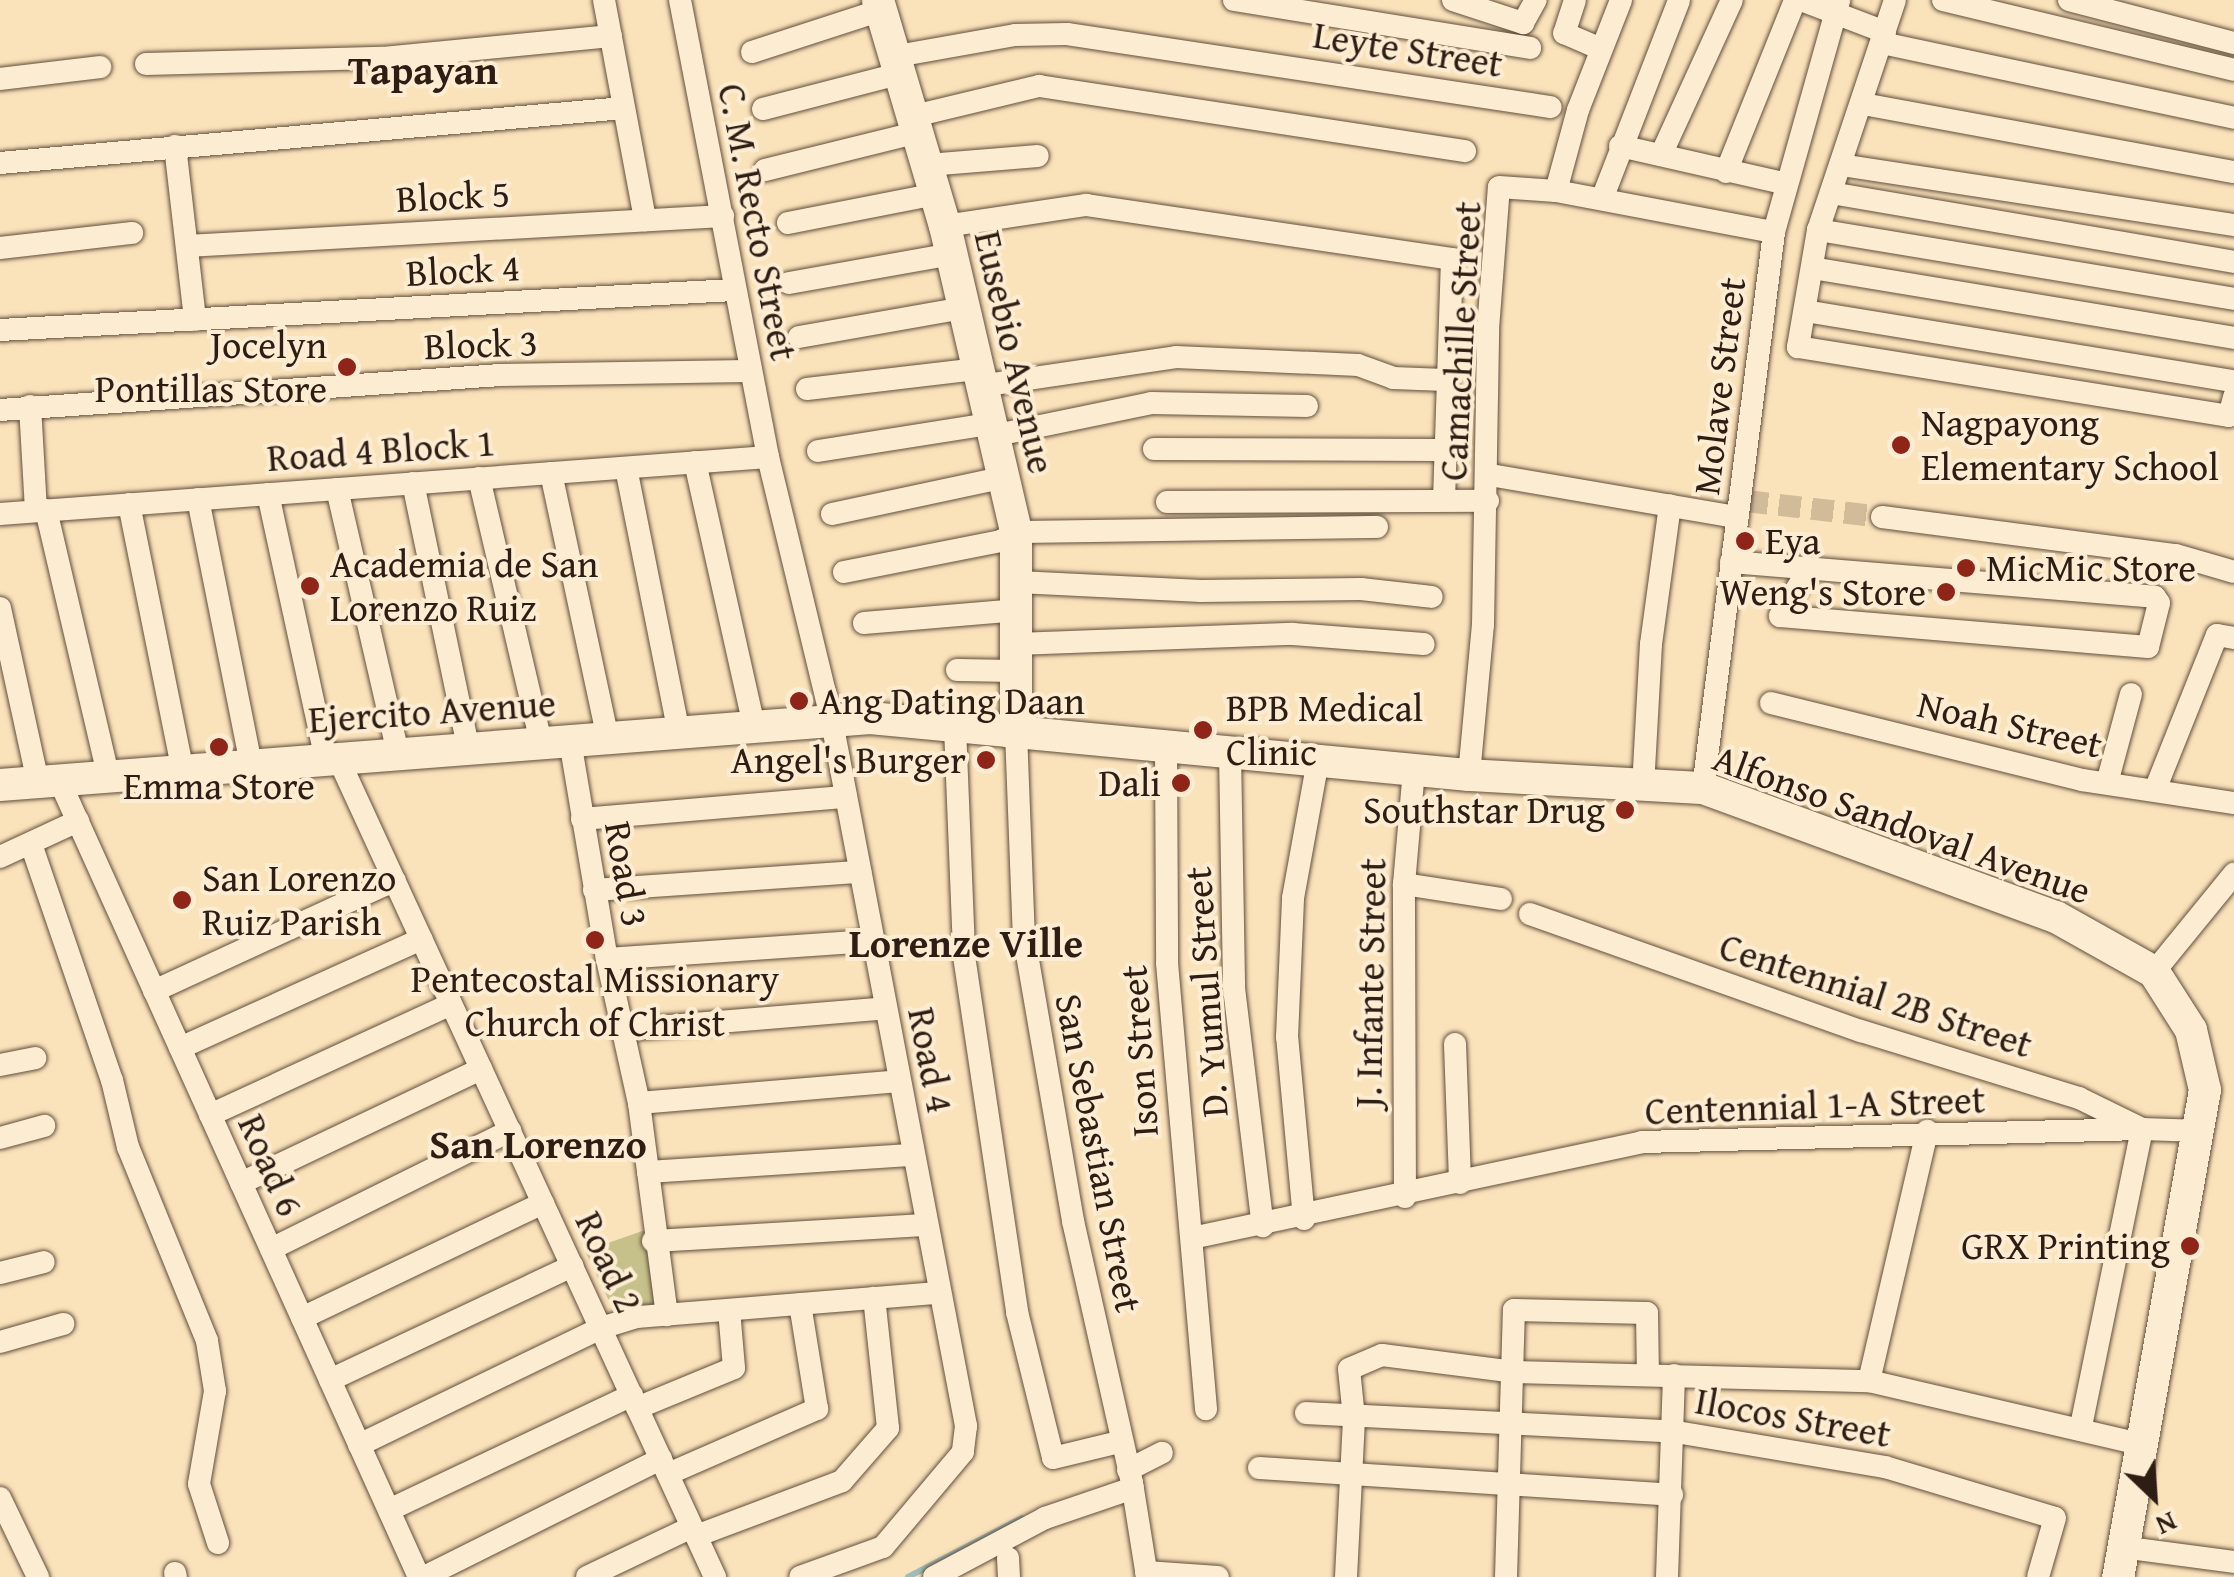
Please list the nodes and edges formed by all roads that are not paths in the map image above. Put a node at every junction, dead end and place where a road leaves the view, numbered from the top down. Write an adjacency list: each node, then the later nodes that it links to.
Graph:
1 (604, 0): 17 (street)
2 (680, 0): 49 (street, C. M. Recto Street)
3 (1234, 0): 20 (street)
4 (1454, 0): 14 (street)
5 (1536, 0): 14 (street)
6 (1575, 0): 21 (street)
7 (1621, 0): 21 (street)
8 (1679, 0): 35 (street)
9 (1732, 0): 37 (street)
10 (1798, 0): 16 (street); 42 (street)
11 (1895, 0): 18 (street)
12 (1944, 0): 26 (street)
13 (2069, 0): 19 (street)
14 (1483, 4)
15 (880, 5): 22 (street); 24 (main road, Eusebio Avenue)
16 (1836, 8): 18 (street); 45 (street, Molave Street)
17 (611, 36): 23 (street); 30 (street)
18 (1883, 37): 28 (street); 32 (street)
19 (2234, 43)
20 (1530, 48)
21 (1601, 49): 46 (street)
22 (752, 52)
23 (146, 64)
24 (900, 64): 29 (street, Leyte Street); 31 (street, Leyte Street); 33 (main road, Eusebio Avenue)
25 (100, 67): 27 (street)
26 (2234, 70)
27 (0, 80)
28 (1863, 104): 40 (street); 43 (street)
29 (1551, 107)
30 (624, 108): 34 (street); 50 (street)
31 (763, 109)
32 (2234, 118)
33 (916, 124): 36 (street); 41 (street); 44 (main road, Eusebio Avenue)
34 (175, 146): 39 (street); 57 (street)
35 (1620, 146): 37 (street); 48 (street)
36 (1465, 151)
37 (1661, 154): 42 (street)
38 (1038, 156): 44 (street)
39 (0, 163)
40 (1841, 165): 47 (street); 52 (street)
41 (764, 170)
42 (1726, 172): 45 (street)
43 (2234, 172)
44 (932, 179): 51 (street); 56 (main road, Eusebio Avenue)
45 (1783, 183): 54 (street, Molave Street)
46 (1556, 191): 48 (street, Camachille Street); 88 (street, Camachille Street)
47 (1831, 193): 53 (street); 59 (street)
48 (1602, 199): 54 (street, Camachille Street)
49 (723, 216): 50 (street, Block 5); 62 (street, C. M. Recto Street)
50 (645, 220): 57 (street, Block 5)
51 (788, 222)
52 (2234, 225)
53 (1818, 230): 60 (street); 63 (street)
54 (1774, 232): 100 (street, Molave Street)
55 (132, 233): 58 (street)
56 (948, 240): 61 (street); 64 (main road, Eusebio Avenue); 72 (street)
57 (187, 246): 66 (street)
58 (0, 248)
59 (2234, 262)
60 (1812, 268): 65 (street); 69 (street)
61 (789, 283)
62 (735, 290): 66 (street, Block 4); 70 (street, C. M. Recto Street)
63 (2234, 299)
64 (963, 308): 68 (street); 71 (main road, Eusebio Avenue)
65 (1805, 311): 73 (street); 76 (street)
66 (195, 320): 67 (street)
67 (0, 330)
68 (799, 337)
69 (2234, 338)
70 (751, 370): 77 (street, Block 3); 84 (street, C. M. Recto Street)
71 (978, 378): 72 (street); 75 (street); 80 (main road, Eusebio Avenue)
72 (1445, 380): 82 (street)
73 (2234, 381)
74 (0, 385): 79 (street)
75 (807, 390)
76 (2234, 397)
77 (30, 406): 79 (street, Block 3); 101 (street)
78 (1307, 406): 80 (street)
79 (2, 410)
80 (990, 430): 83 (street); 90 (main road, Eusebio Avenue)
81 (1154, 449): 82 (street)
82 (1440, 450): 94 (street)
83 (818, 451)
84 (768, 457): 85 (street, Road 4 Block 1); 122 (street, C. M. Recto Street)
85 (694, 462): 86 (street, Road 4 Block 1); 123 (street)
86 (626, 468): 87 (street, Road 4 Block 1); 126 (street)
87 (551, 473): 89 (street, Road 4 Block 1); 127 (street)
88 (1490, 475): 96 (street, Camachille Street); 99 (street)
89 (478, 478): 91 (street, Road 4 Block 1); 128 (street, Road 3)
90 (1002, 478): 103 (street); 106 (main road, Eusebio Avenue)
91 (414, 483): 92 (street, Road 4 Block 1); 129 (street)
92 (338, 488): 93 (street, Road 4 Block 1); 131 (street)
93 (268, 494): 95 (street, Road 4 Block 1); 133 (street, Road 2)
94 (1444, 498): 96 (street); 97 (street)
95 (198, 499): 98 (street, Road 4 Block 1); 135 (street)
96 (1488, 501): 138 (street, Camachille Street)
97 (1168, 502)
98 (129, 504): 101 (street, Road 4 Block 1); 137 (street)
99 (1670, 504): 100 (street); 143 (street)
100 (1740, 506): 107 (street, Molave Street)
101 (41, 511): 102 (street, Road 4 Block 1); 139 (street)
102 (0, 514)
103 (832, 514)
104 (1882, 517): 110 (street)
105 (1377, 528): 106 (street)
106 (1016, 532): 109 (street); 111 (main road, Eusebio Avenue)
107 (1731, 562): 108 (street); 144 (street, Molave Street)
108 (1809, 569): 108 (street)
109 (844, 572)
110 (2234, 572)
111 (1018, 596): 112 (street); 114 (street); 117 (main road, Eusebio Avenue)
112 (1432, 597)
113 (0, 608): 140 (street, Road 6)
114 (864, 623)
115 (2234, 638): 145 (street)
116 (1424, 644): 117 (street)
117 (1016, 657): 118 (street); 125 (main road, Eusebio Avenue)
118 (958, 670)
119 (2131, 694): 141 (street)
120 (1771, 703): 141 (street, Noah Street)
121 (870, 718): 122 (main road, Ejercito Avenue); 124 (main road, Alfonso Sandoval Avenue)
122 (832, 722): 123 (main road, Ejercito Avenue); 146 (street, Road 4)
123 (754, 727): 126 (main road, Ejercito Avenue)
124 (955, 727): 125 (main road, Alfonso Sandoval Avenue); 217 (street)
125 (1016, 732): 130 (main road, Alfonso Sandoval Avenue); 217 (street, San Sebastian Street)
126 (680, 733): 127 (main road, Ejercito Avenue)
127 (608, 738): 128 (main road, Ejercito Avenue)
128 (556, 742): 129 (main road, Ejercito Avenue); 148 (street, Road 3)
129 (468, 747): 131 (main road, Ejercito Avenue)
130 (1166, 747): 132 (main road, Alfonso Sandoval Avenue); 190 (street, Ison Street)
131 (398, 753): 133 (main road, Ejercito Avenue)
132 (1230, 753): 134 (main road, Alfonso Sandoval Avenue); 189 (street, D. Yumul Street)
133 (332, 758): 135 (main road, Ejercito Avenue); 154 (street, Road 2)
134 (1318, 761): 136 (main road, Alfonso Sandoval Avenue); 187 (street)
135 (252, 765): 137 (main road, Ejercito Avenue)
136 (1414, 770): 138 (main road, Alfonso Sandoval Avenue); 155 (street, J. Infante Street)
137 (183, 773): 139 (main road, Ejercito Avenue)
138 (1470, 776): 143 (main road, Alfonso Sandoval Avenue)
139 (109, 778): 140 (main road, Ejercito Avenue)
140 (49, 782): 142 (main road, Ejercito Avenue); 149 (street, Road 6)
141 (2106, 783): 145 (street, Noah Street)
142 (0, 785)
143 (1643, 787): 144 (main road, Alfonso Sandoval Avenue)
144 (1703, 788): 162 (main road, Alfonso Sandoval Avenue)
145 (2155, 790): 147 (street, Noah Street)
146 (846, 797): 148 (street); 152 (street, Road 4)
147 (2234, 803)
148 (582, 820): 156 (street, Road 3)
149 (78, 821): 150 (street); 163 (street, Road 6)
150 (31, 844): 151 (street); 230 (street)
151 (0, 856)
152 (860, 872): 156 (street); 160 (street, Road 4)
153 (2234, 874): 162 (street)
154 (395, 880): 159 (street, Road 2); 163 (street)
155 (1404, 884): 157 (street); 185 (street, J. Infante Street)
156 (594, 890): 161 (street, Road 3)
157 (1501, 898)
158 (1530, 914): 176 (street, Centennial 2B Street)
159 (421, 939): 164 (street, Road 2); 168 (street)
160 (873, 940): 161 (street); 165 (street, Road 4)
161 (606, 959): 166 (street, Road 3)
162 (2154, 972): 177 (main road, Alfonso Sandoval Avenue)
163 (154, 990): 168 (street, Road 6)
164 (452, 1004): 171 (street, Road 2); 174 (street)
165 (886, 1008): 166 (street); 172 (street, Road 4)
166 (621, 1030): 173 (street, Road 3)
167 (1455, 1044): 183 (street)
168 (180, 1048): 174 (street, Road 6)
169 (35, 1058): 170 (street)
170 (0, 1065)
171 (481, 1068): 178 (street, Road 2); 184 (street)
172 (899, 1081): 173 (street); 181 (street, Road 4)
173 (640, 1103): 182 (street, Road 3)
174 (210, 1116): 184 (street, Road 6)
175 (44, 1126): 180 (street)
176 (2142, 1129): 177 (street, Centennial 2B Street); 179 (street, Centennial 1-A Street); 215 (street)
177 (2201, 1130): 218 (main road, Alfonso Sandoval Avenue)
178 (510, 1131): 186 (street, Road 2); 192 (street)
179 (1927, 1131): 183 (street, Centennial 1-A Street); 209 (street)
180 (0, 1138)
181 (913, 1154): 182 (street); 188 (street, Road 4)
182 (648, 1172): 191 (street, Road 3)
183 (1460, 1183): 185 (street, Centennial 1-A Street)
184 (241, 1184): 192 (street, Road 6)
185 (1405, 1197): 187 (street, Centennial 1-A Street)
186 (543, 1203): 194 (street, Road 2); 201 (street)
187 (1304, 1219): 189 (street, Centennial 1-A Street)
188 (926, 1225): 191 (street); 196 (street, Road 4)
189 (1264, 1226): 190 (street, Centennial 1-A Street)
190 (1192, 1238): 211 (street, Ison Street)
191 (652, 1241): 200 (street, Road 3)
192 (271, 1249): 201 (street, Road 6)
193 (44, 1262): 195 (street)
194 (572, 1266): 203 (street, Road 2); 208 (street)
195 (0, 1273)
196 (939, 1293): 197 (street); 238 (street, Road 4)
197 (874, 1298): 198 (street); 229 (street)
198 (800, 1304): 199 (street); 221 (street)
199 (729, 1310): 200 (street); 210 (street)
200 (667, 1315): 203 (street)
201 (302, 1318): 208 (street, Road 6)
202 (63, 1324): 204 (street)
203 (601, 1328): 210 (street, Road 2); 219 (street)
204 (0, 1342)
205 (1514, 1372): 206 (street); 206 (street); 213 (street); 214 (street)
206 (1648, 1374): 207 (street)
207 (1674, 1375): 209 (street); 216 (street)
208 (330, 1380): 219 (street, Road 6)
209 (1870, 1381): 215 (street)
210 (634, 1402): 221 (street, Road 2); 228 (street)
211 (1206, 1409)
212 (1306, 1413): 213 (street, Ilocos Street)
213 (1354, 1418): 214 (street, Ilocos Street); 223 (street)
214 (1512, 1424): 216 (street, Ilocos Street); 225 (street)
215 (2080, 1430): 218 (street)
216 (1676, 1432): 226 (street); 244 (street, Ilocos Street)
217 (1119, 1442): 224 (street, San Sebastian Street)
218 (2140, 1444): 231 (main road, Alfonso Sandoval Avenue)
219 (359, 1445): 228 (street, Road 6)
220 (1162, 1453): 224 (street)
221 (665, 1467): 229 (street, Road 2); 235 (street)
222 (1259, 1468): 223 (street)
223 (1353, 1471): 225 (street); 241 (street)
224 (1129, 1474): 233 (street); 239 (street)
225 (1510, 1485): 226 (street); 242 (street)
226 (1672, 1495): 243 (street)
227 (0, 1498): 234 (street)
228 (389, 1510): 235 (street, Road 6)
229 (694, 1531): 236 (street); 237 (street, Road 2)
230 (218, 1543)
231 (2120, 1562): 232 (street)
232 (2234, 1562)
233 (1146, 1574): 240 (street)
234 (38, 1577)
235 (422, 1577)
236 (586, 1577)
237 (715, 1577)
238 (800, 1577)
239 (934, 1577)
240 (1218, 1577)
241 (1346, 1577)
242 (1506, 1577)
243 (1667, 1577)
244 (2038, 1577)

